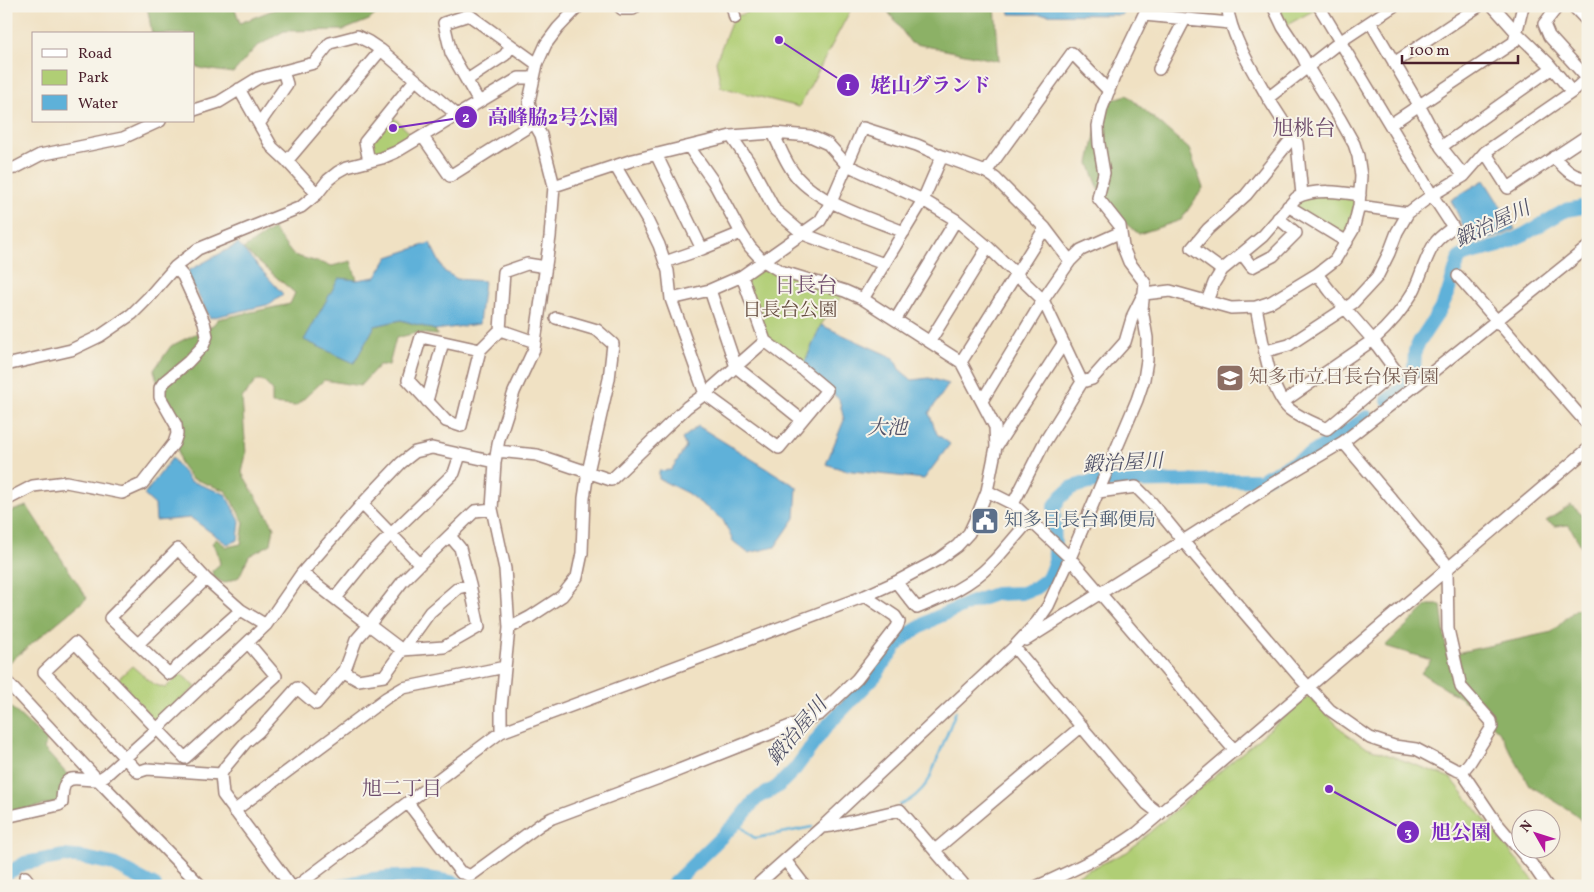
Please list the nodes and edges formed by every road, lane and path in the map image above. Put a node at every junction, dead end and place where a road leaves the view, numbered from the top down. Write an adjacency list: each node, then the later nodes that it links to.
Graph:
1 (579, 6): 25 (street)
2 (618, 6): 3 (street)
3 (636, 6)
4 (732, 6): 15 (street)
5 (1227, 6): 17 (street)
6 (1273, 6): 26 (street)
7 (1322, 6): 21 (street)
8 (1394, 6): 19 (street)
9 (1479, 6): 24 (street)
10 (1492, 6): 20 (street)
11 (1523, 6): 20 (street)
12 (1558, 6): 31 (street)
13 (1573, 6): 18 (street)
14 (1146, 11): 16 (street); 35 (street)
15 (735, 18)
16 (1185, 18): 17 (street); 28 (street)
17 (1230, 22): 37 (street)
18 (1588, 22)
19 (1371, 23): 21 (street); 24 (street)
20 (1517, 33): 27 (street); 39 (street)
21 (1341, 41): 26 (street); 45 (street)
22 (511, 46): 25 (street); 33 (street); 33 (street)
23 (381, 50): 29 (street); 32 (street); 58 (street)
24 (1394, 63): 39 (street)
25 (537, 64): 30 (street)
26 (1308, 68): 37 (street); 70 (street)
27 (1552, 68): 36 (street); 52 (street)
28 (1159, 70)
29 (283, 71): 34 (street); 44 (street)
30 (534, 78): 38 (street); 43 (street)
31 (1587, 78): 36 (street)
32 (415, 80): 41 (street); 57 (street)
33 (467, 80): 38 (street)
34 (239, 89): 40 (street); 44 (street)
35 (1109, 90): 62 (street); 78 (street)
36 (1572, 92): 53 (street)
37 (1268, 98): 50 (street)
38 (479, 102): 41 (street)
39 (1419, 105): 45 (street); 52 (street)
40 (195, 110)
41 (457, 115): 48 (street)
42 (158, 122): 61 (street)
43 (534, 123): 48 (street); 65 (street)
44 (259, 124): 58 (street)
45 (1391, 124): 68 (street)
46 (773, 133): 49 (street); 59 (street); 71 (street)
47 (1588, 135): 56 (street)
48 (423, 136): 57 (street)
49 (732, 136): 51 (street); 80 (street)
50 (1293, 137): 67 (street); 92 (street)
51 (689, 147): 54 (street); 79 (street)
52 (1441, 147): 63 (street)
53 (1485, 152): 56 (street); 63 (street)
54 (656, 154): 60 (street); 84 (street)
55 (942, 156): 59 (street); 62 (street); 69 (street)
56 (1554, 157): 64 (street)
57 (369, 161): 66 (street)
58 (287, 162): 66 (street)
59 (847, 165): 69 (street); 71 (street)
60 (616, 167): 65 (street); 88 (street)
61 (6, 169)
62 (986, 172): 76 (street)
63 (1464, 176): 68 (street)
64 (1588, 178)
65 (554, 186): 91 (street)
66 (317, 194): 90 (street)
67 (1302, 195): 70 (street); 72 (street)
68 (1432, 195): 73 (street); 109 (street)
69 (922, 200): 75 (street); 77 (street)
70 (1359, 201): 73 (street); 81 (street)
71 (830, 202): 77 (street); 80 (street)
72 (1288, 206): 74 (street); 81 (street)
73 (1408, 213): 104 (street)
74 (1278, 218): 85 (street); 85 (street)
75 (956, 220): 82 (street); 106 (street)
76 (1045, 228): 87 (street); 94 (street)
77 (904, 232): 89 (street)
78 (1121, 232): 87 (street); 98 (street)
79 (741, 233): 84 (street); 86 (street)
80 (803, 234): 86 (street); 89 (street)
81 (1347, 242): 93 (street)
82 (988, 247): 94 (street); 111 (street)
83 (1588, 247): 107 (street)
84 (702, 249): 88 (street)
85 (1242, 254): 92 (street)
86 (762, 260): 95 (street); 100 (street)
87 (1070, 261): 101 (street)
88 (665, 262): 99 (street)
89 (884, 264): 100 (street)
90 (175, 267): 118 (street); 135 (street)
91 (546, 267): 108 (street); 113 (street)
92 (1222, 270): 102 (street)
93 (1318, 274): 103 (street); 104 (street)
94 (1015, 275): 101 (street); 117 (street)
95 (742, 276): 97 (street); 110 (street)
96 (1458, 276): 107 (street)
97 (710, 290): 99 (street); 119 (street)
98 (1144, 294): 102 (street); 120 (street); 134 (street)
99 (671, 299): 121 (street)
100 (863, 299): 106 (street)
101 (1043, 300): 114 (street); 123 (street)
102 (1207, 302): 103 (street)
103 (1256, 307): 116 (street)
104 (1346, 308): 109 (street); 116 (street)
105 (556, 318): 132 (street)
106 (896, 319): 111 (street)
107 (1497, 320): 126 (street); 127 (street)
108 (500, 330): 113 (street); 115 (street)
109 (1373, 340): 124 (street); 124 (street)
110 (765, 341): 119 (street); 125 (street)
111 (930, 341): 117 (street)
112 (443, 342): 115 (street); 122 (street); 122 (street)
113 (535, 342): 131 (street)
114 (1063, 344): 120 (street); 128 (street)
115 (480, 350): 122 (street)
116 (1266, 351): 124 (street)
117 (961, 362): 123 (street)
118 (6, 365)
119 (736, 367): 121 (street); 125 (street)
120 (1082, 382): 137 (street)
121 (705, 394): 125 (street); 132 (street)
122 (427, 401)
123 (982, 401): 128 (street)
124 (1283, 402)
125 (802, 420)
126 (1588, 425)
127 (1343, 442): 142 (street); 145 (street)
128 (996, 447): 133 (street)
129 (1588, 449): 145 (street)
130 (460, 454): 131 (street); 136 (street); 140 (street)
131 (496, 457): 132 (street); 138 (street)
132 (588, 472): 156 (street)
133 (987, 491): 137 (street); 148 (street)
134 (1098, 492): 142 (street); 143 (street)
135 (6, 500)
136 (362, 504): 140 (street); 146 (street)
137 (1013, 504): 139 (street)
138 (492, 509): 141 (street); 156 (street)
139 (1030, 520): 143 (street); 148 (street)
140 (391, 534): 144 (street); 152 (street)
141 (450, 536): 144 (street); 149 (street)
142 (1184, 541): 150 (street); 164 (street)
143 (1070, 558): 150 (street); 159 (street)
144 (420, 564): 155 (street)
145 (1448, 569): 164 (street); 170 (street)
146 (302, 573): 152 (street); 154 (street)
147 (206, 579): 153 (street); 157 (street); 157 (street)
148 (896, 582): 151 (street)
149 (470, 585): 160 (street); 160 (street)
150 (1100, 593): 159 (street); 168 (street)
151 (865, 596): 167 (street); 173 (street)
152 (335, 598): 155 (street)
153 (241, 610): 154 (street); 157 (street)
154 (266, 625): 158 (street)
155 (368, 625): 160 (street); 162 (street)
156 (510, 628): 161 (street)
157 (138, 644)
158 (248, 644): 166 (street); 166 (street)
159 (1014, 647): 165 (street); 177 (street)
160 (402, 650): 162 (street)
161 (505, 667): 167 (street); 174 (street)
162 (344, 672): 171 (street)
163 (6, 681): 172 (street)
164 (1309, 687): 168 (street); 170 (street)
165 (1082, 726): 175 (street); 178 (street)
166 (157, 729): 169 (street); 169 (street)
167 (501, 732): 173 (street)
168 (1235, 751): 175 (street)
169 (126, 758): 171 (street); 172 (street)
170 (1462, 772): 187 (street)
171 (222, 774): 174 (street)
172 (98, 780): 176 (street); 180 (street)
173 (408, 803): 182 (street)
174 (234, 810): 181 (street)
175 (1160, 814): 186 (street)
176 (6, 817)
177 (822, 827): 178 (street); 179 (street)
178 (936, 850): 185 (street)
179 (785, 860): 183 (street); 184 (street)
180 (201, 886)
181 (291, 886)
182 (297, 886)
183 (756, 886)
184 (805, 886)
185 (965, 886)
186 (1038, 886)
187 (1547, 886)

